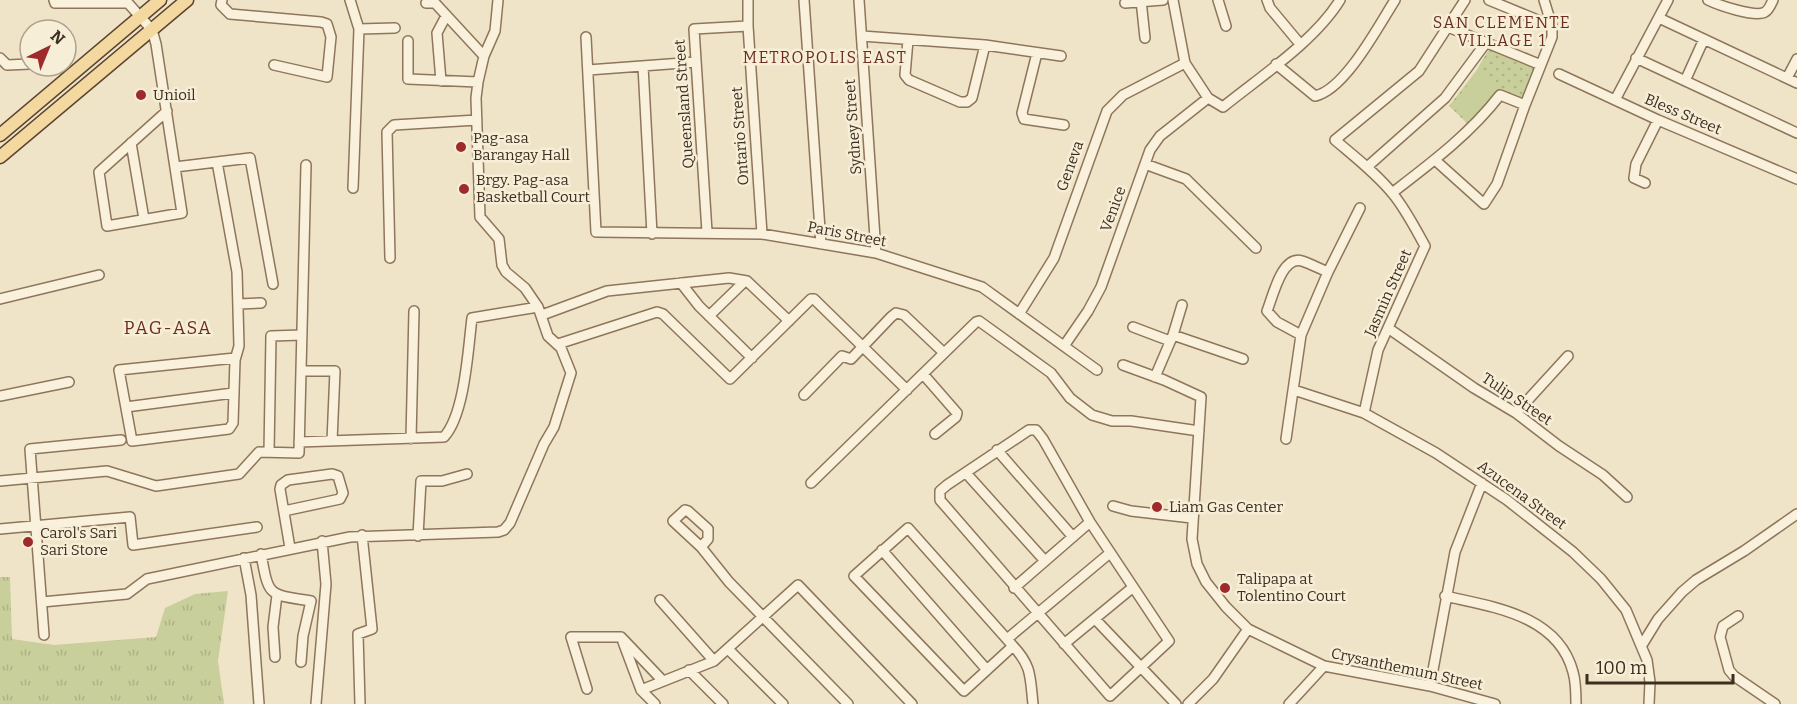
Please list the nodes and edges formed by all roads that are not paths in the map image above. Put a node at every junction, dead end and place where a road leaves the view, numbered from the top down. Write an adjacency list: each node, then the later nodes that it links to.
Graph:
1 (54, 0): 22 (street)
2 (160, 0): 27 (main road)
3 (187, 0): 36 (main road)
4 (222, 0): 56 (street)
5 (350, 0): 35 (street)
6 (498, 0): 47 (street)
7 (748, 0): 30 (street, Ontario Street)
8 (804, 0): 92 (street)
9 (859, 0): 37 (street, Sydney Street)
10 (1163, 0): 23 (street)
11 (1173, 0): 53 (street)
12 (1218, 0): 31 (street)
13 (1267, 0): 43 (street)
14 (1340, 0): 43 (street)
15 (1395, 0): 55 (street)
16 (1465, 0): 33 (street)
17 (1490, 0): 32 (street)
18 (1544, 0): 32 (street)
19 (1668, 0): 29 (street)
20 (1708, 0): 24 (street)
21 (1773, 0): 24 (street)
22 (93, 2): 27 (street)
23 (1141, 2): 26 (street); 39 (street)
24 (1719, 2)
25 (426, 3): 28 (street)
26 (1125, 3)
27 (140, 16): 36 (street); 74 (main road)
28 (446, 16): 47 (street); 62 (street)
29 (1659, 18): 40 (street); 49 (street)
30 (748, 26): 52 (street, Queensland Street); 91 (street, Ontario Street)
31 (1226, 26)
32 (1552, 26): 57 (street)
33 (1448, 27): 44 (street); 82 (street)
34 (395, 28): 35 (street)
35 (358, 29): 85 (street)
36 (152, 30): 69 (street); 76 (main road)
37 (862, 36): 41 (street); 94 (street, Sydney Street)
38 (586, 37): 59 (street)
39 (1145, 38)
40 (1704, 39): 61 (street); 63 (street)
41 (908, 40): 45 (street); 45 (street)
42 (408, 41): 62 (street)
43 (1300, 44): 55 (street)
44 (1485, 44): 57 (street); 82 (street)
45 (985, 45): 46 (street)
46 (1037, 53): 48 (street); 72 (street)
47 (484, 56): 64 (street)
48 (1061, 56)
49 (1636, 58): 63 (street); 67 (street)
50 (1797, 59): 61 (street)
51 (2, 63): 54 (street)
52 (696, 63): 58 (street); 89 (street, Queensland Street)
53 (1185, 63): 66 (street); 107 (street, Geneva)
54 (18, 64)
55 (1276, 64): 66 (street)
56 (274, 65)
57 (1541, 65): 68 (street)
58 (643, 66): 59 (street); 90 (street)
59 (588, 70): 90 (street, Paris Street)
60 (1559, 74): 67 (street, Bless Street)
61 (1787, 78): 65 (street)
62 (441, 81): 64 (street)
63 (1685, 81): 73 (street)
64 (478, 82): 70 (street)
65 (1797, 83)
66 (1208, 98): 79 (street, Venice)
67 (1615, 100): 71 (street, Bless Street)
68 (1525, 105): 77 (street); 77 (street)
69 (167, 111): 75 (street); 81 (street)
70 (477, 120): 95 (street); 106 (street)
71 (1658, 120): 83 (street, Bless Street); 84 (street)
72 (1064, 125)
73 (1797, 133)
74 (0, 135)
75 (131, 143): 88 (street); 88 (street)
76 (0, 157)
77 (1435, 160): 86 (street)
78 (217, 162): 81 (street); 100 (street); 103 (street)
79 (1145, 164): 93 (street); 117 (street, Venice)
80 (306, 165): 112 (street)
81 (175, 167): 88 (street)
82 (1367, 167): 86 (street)
83 (1797, 179)
84 (1645, 183)
85 (353, 188)
86 (1392, 193): 111 (street, Jasmin Street)
87 (1360, 208): 96 (street)
88 (144, 219)
89 (707, 232): 90 (street, Paris Street); 91 (street, Paris Street)
90 (652, 234)
91 (762, 234): 92 (street, Paris Street)
92 (821, 244): 94 (street, Paris Street)
93 (1256, 248)
94 (876, 253): 107 (street, Paris Street)
95 (390, 258)
96 (1328, 272): 113 (street); 113 (street)
97 (99, 275): 101 (street)
98 (745, 281): 99 (street); 108 (street); 109 (street)
99 (681, 283): 106 (street); 108 (street)
100 (273, 284)
101 (0, 299)
102 (261, 303): 103 (street)
103 (238, 304): 120 (street)
104 (1182, 305): 114 (street)
105 (414, 311): 139 (street)
106 (540, 311): 115 (street); 139 (street)
107 (1019, 314): 117 (street, Paris Street)
108 (709, 316): 121 (street)
109 (789, 321): 116 (street); 121 (street)
110 (1133, 327): 114 (street)
111 (1388, 328): 135 (street, Jasmin Street); 136 (street, Tulip Street)
112 (302, 335): 125 (street); 145 (street)
113 (1301, 335): 130 (street)
114 (1171, 338): 122 (street); 127 (street)
115 (558, 344): 121 (street); 162 (street)
116 (863, 346): 118 (street); 129 (street); 133 (street)
117 (1064, 346): 124 (street, Paris Street)
118 (944, 353): 126 (street); 137 (street)
119 (1568, 356): 136 (street)
120 (236, 358): 131 (street); 134 (street)
121 (752, 358)
122 (1243, 359)
123 (1123, 365): 127 (street)
124 (1097, 370)
125 (301, 371): 142 (street); 143 (street)
126 (923, 374): 129 (street); 138 (street)
127 (1155, 377): 137 (street, Crysanthemum Street)
128 (69, 382): 132 (street)
129 (907, 390): 150 (street)
130 (1294, 390): 135 (street, Azucena Street); 140 (street)
131 (233, 393): 134 (street); 134 (street)
132 (0, 396)
133 (804, 396)
134 (126, 407)
135 (1364, 413): 151 (street, Azucena Street)
136 (1516, 413): 152 (street, Tulip Street)
137 (1198, 431): 156 (street, Crysanthemum Street)
138 (934, 434)
139 (411, 439): 142 (street)
140 (1286, 439)
141 (121, 440): 148 (street)
142 (332, 441): 143 (street)
143 (299, 442): 145 (street)
144 (997, 450): 146 (street); 157 (street); 163 (street)
145 (269, 452): 148 (street)
146 (966, 472): 171 (street); 172 (street)
147 (467, 474): 162 (street)
148 (33, 478): 149 (street); 158 (street)
149 (0, 481)
150 (811, 483)
151 (1482, 483): 175 (street); 187 (street, Azucena Street)
152 (1627, 497)
153 (1113, 506): 156 (street)
154 (284, 511): 154 (street); 166 (street)
155 (1797, 514): 187 (street)
156 (1192, 518): 182 (street, Crysanthemum Street)
157 (1090, 522): 163 (street); 168 (street)
158 (36, 527): 159 (street); 160 (street); 177 (street)
159 (257, 527)
160 (0, 529)
161 (362, 535): 162 (street); 164 (street); 203 (street)
162 (418, 536)
163 (1073, 537): 171 (street)
164 (322, 542): 166 (street); 202 (street)
165 (701, 547): 179 (street)
166 (290, 548): 169 (street)
167 (882, 550): 185 (street); 195 (street); 195 (street)
168 (1110, 553): 173 (street); 178 (street)
169 (261, 554): 170 (street); 174 (street)
170 (244, 558): 177 (street); 201 (street)
171 (1045, 561): 172 (street)
172 (1014, 588): 178 (street)
173 (1132, 588): 181 (street); 193 (street)
174 (278, 596): 189 (street); 191 (street)
175 (1445, 596): 197 (street); 213 (street)
176 (660, 600): 190 (street)
177 (42, 602): 183 (street)
178 (1038, 615): 185 (street); 186 (street)
179 (762, 616): 188 (street); 206 (street); 207 (street)
180 (1737, 616): 215 (street)
181 (1095, 619): 186 (street); 193 (street)
182 (1248, 629): 192 (street, Crysanthemum Street); 210 (street)
183 (44, 635)
184 (621, 637): 196 (street); 198 (street); 199 (street)
185 (1010, 642): 195 (street); 208 (street)
186 (1064, 644): 193 (street)
187 (1642, 645): 214 (street, Azucena Street)
188 (728, 649): 190 (street); 205 (street)
189 (275, 657)
190 (714, 661): 194 (street)
191 (302, 662)
192 (1324, 666): 197 (street, Crysanthemum Street); 211 (street)
193 (1141, 668): 209 (street)
194 (689, 670): 196 (street); 204 (street)
195 (987, 670)
196 (663, 681): 199 (street)
197 (1430, 686): 212 (street, Crysanthemum Street)
198 (587, 689)
199 (641, 690): 200 (street)
200 (652, 702)
201 (259, 704)
202 (316, 704)
203 (360, 704)
204 (723, 704)
205 (783, 704)
206 (848, 704)
207 (912, 704)
208 (1033, 704)
209 (1176, 704)
210 (1188, 704)
211 (1289, 704)
212 (1495, 704)
213 (1576, 704)
214 (1649, 704)
215 (1775, 704)

